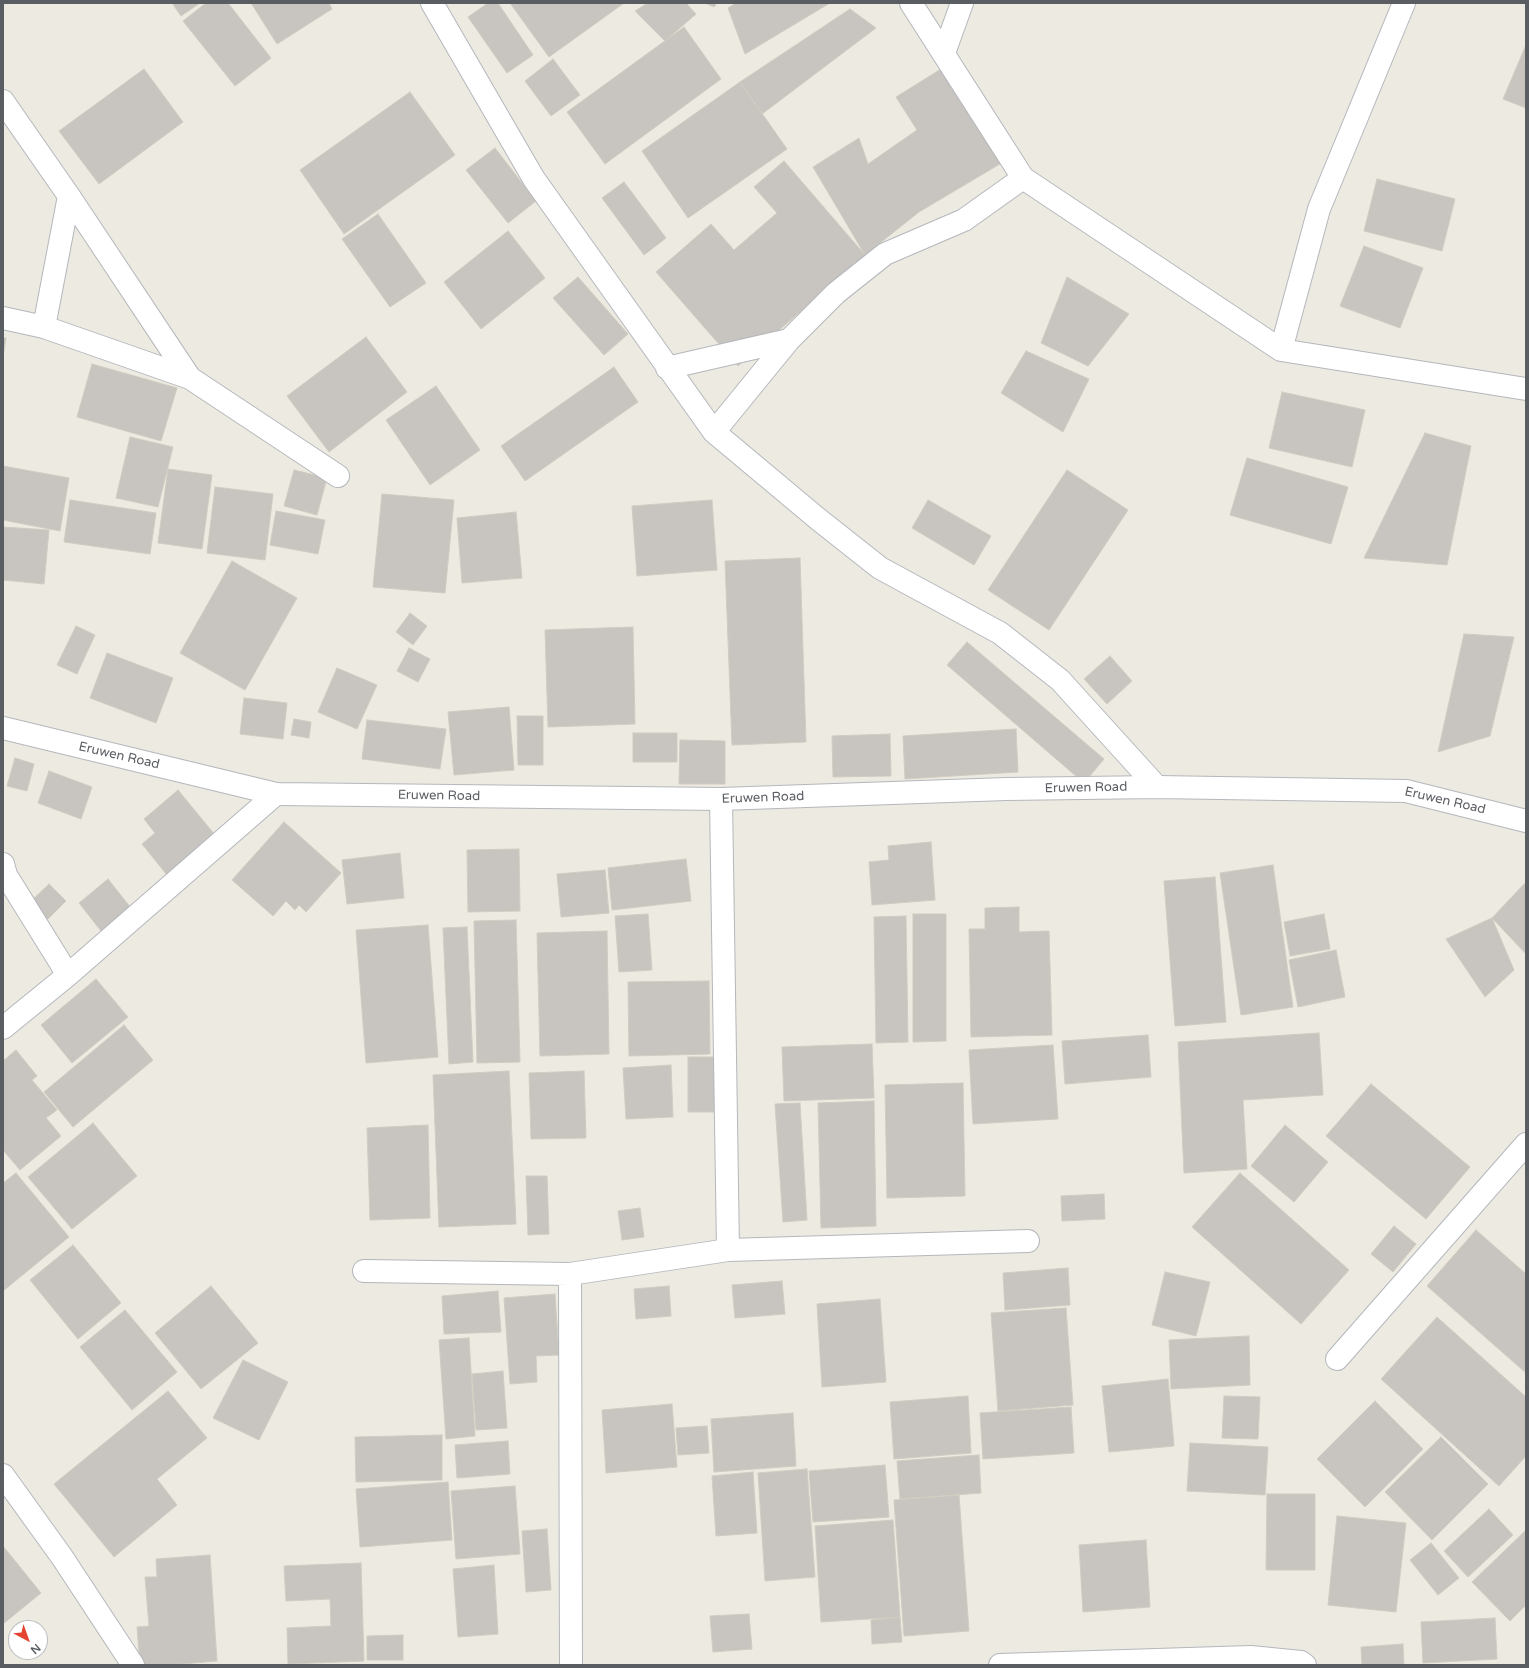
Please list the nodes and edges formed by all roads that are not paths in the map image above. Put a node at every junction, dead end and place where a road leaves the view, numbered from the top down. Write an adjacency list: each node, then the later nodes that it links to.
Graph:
1 (432, 3): 13 (street)
2 (911, 3): 5 (street)
3 (962, 3): 5 (street)
4 (1404, 3): 12 (street)
5 (944, 53): 7 (street)
6 (3, 101): 8 (street)
7 (1023, 178): 11 (street); 12 (street)
8 (69, 196): 10 (street); 14 (street)
9 (3, 318): 10 (street)
10 (44, 327): 14 (street)
11 (789, 340): 13 (street); 16 (street)
12 (1281, 350): 15 (street)
13 (667, 368): 16 (street)
14 (190, 378): 17 (street)
15 (1526, 389)
16 (714, 432): 19 (street)
17 (338, 476)
18 (3, 728): 20 (street, Eruwen Road)
19 (1157, 787): 21 (street, Eruwen Road); 22 (street, Eruwen Road)
20 (276, 794): 21 (street, Eruwen Road); 24 (street)
21 (721, 799): 28 (street)
22 (1526, 821)
23 (3, 864): 24 (street)
24 (68, 975): 25 (street)
25 (3, 1028)
26 (1526, 1144): 31 (street)
27 (1028, 1241): 28 (street)
28 (728, 1250): 30 (street)
29 (364, 1271): 30 (street)
30 (570, 1274): 34 (street)
31 (1337, 1359)
32 (3, 1475): 33 (street)
33 (133, 1665)
34 (571, 1665)
35 (1000, 1665): 36 (street)
36 (1306, 1665)

